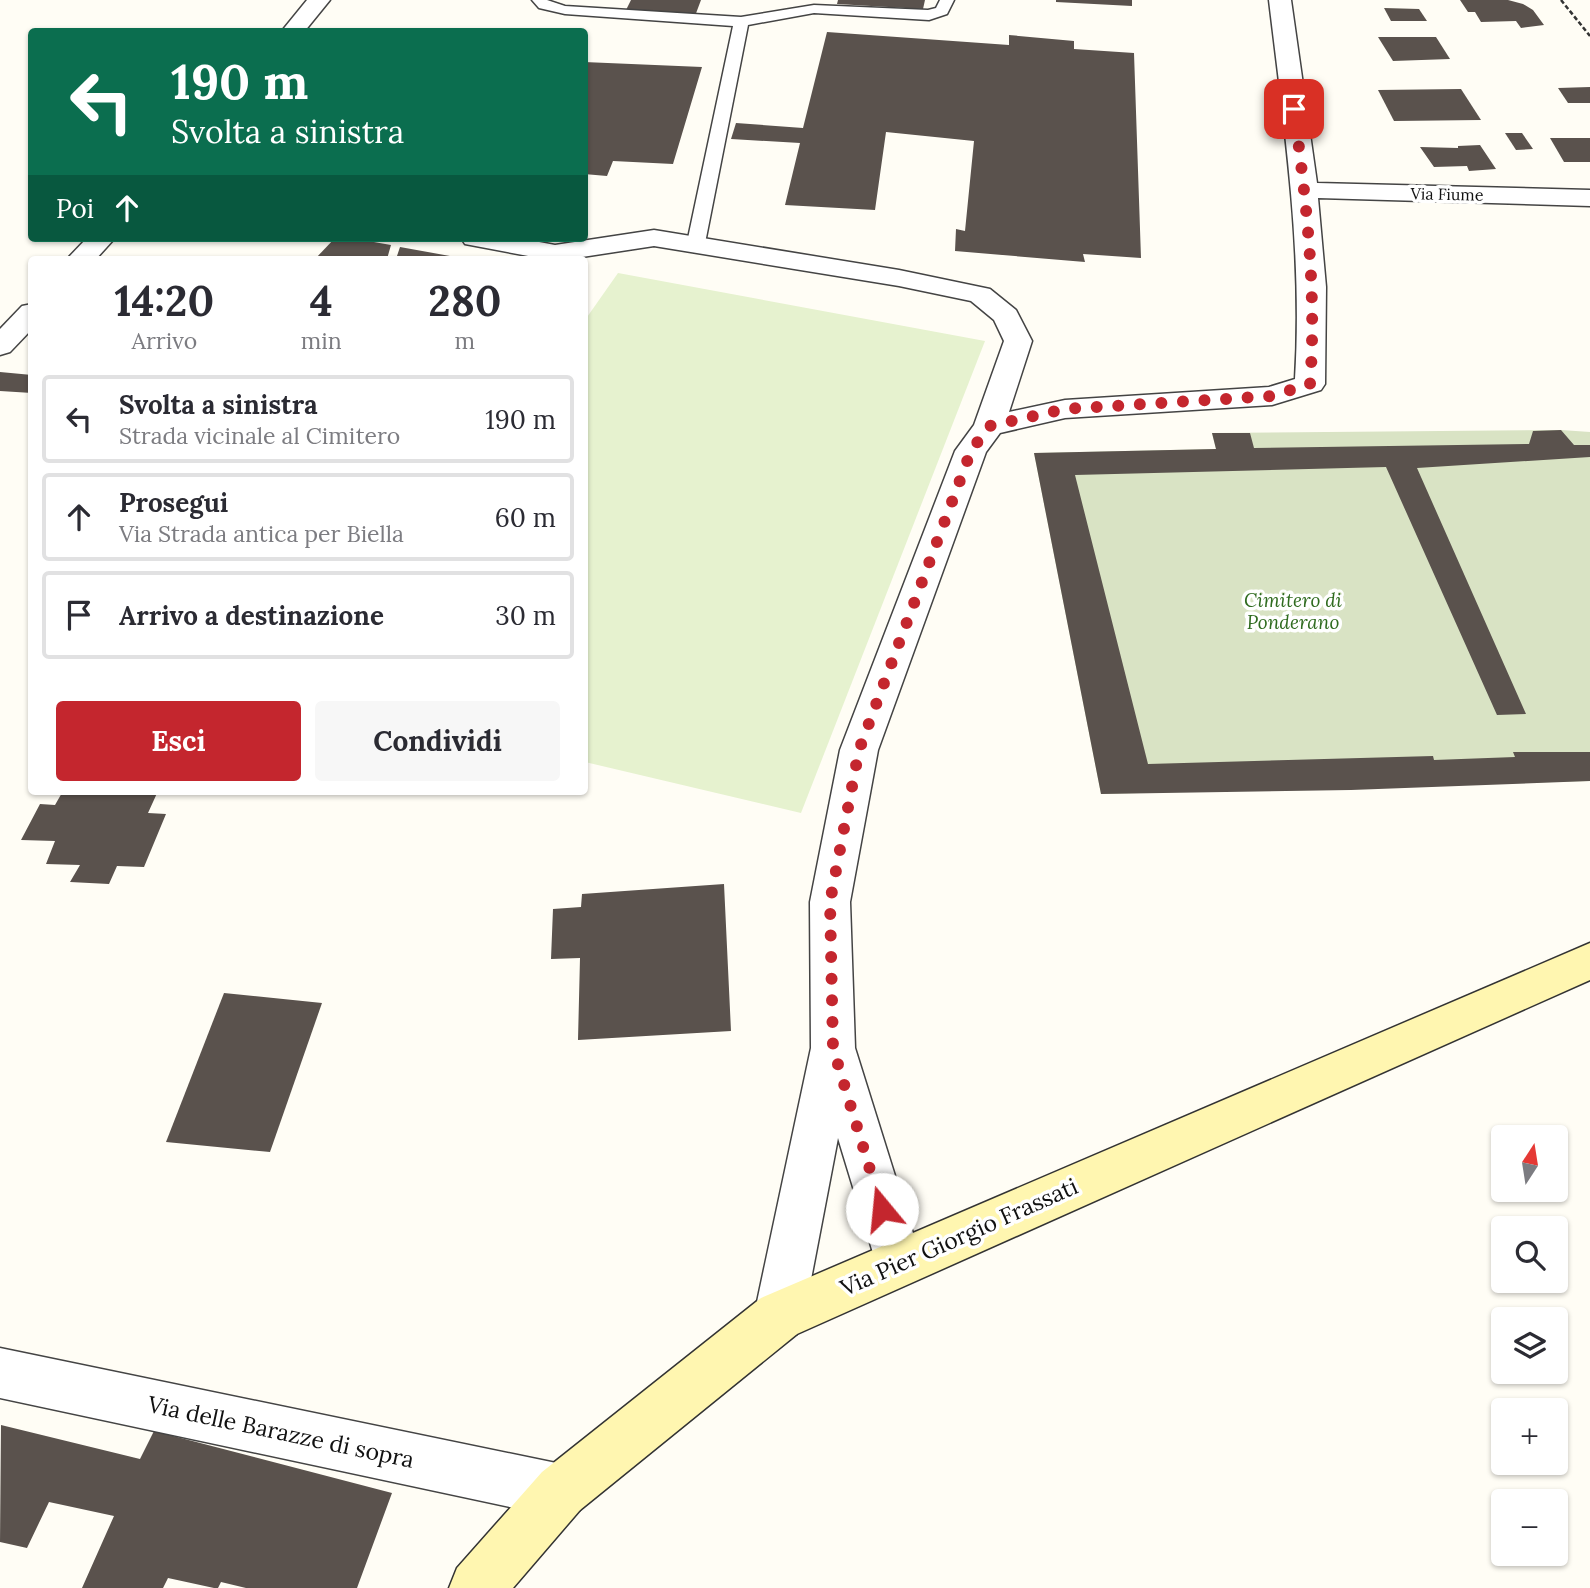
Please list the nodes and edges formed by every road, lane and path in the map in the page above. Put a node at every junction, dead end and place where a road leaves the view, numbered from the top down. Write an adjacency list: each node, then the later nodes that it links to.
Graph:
1 (319, 0): 8 (street)
2 (539, 0): 7 (lane)
3 (947, 0): 6 (lane)
4 (1280, 0): 10 (street)
5 (1561, 0): 9 (path)
6 (815, 4): 7 (lane)
7 (741, 22): 14 (lane)
8 (295, 28)
9 (1590, 36)
10 (1305, 190): 11 (street, Via Fiume); 18 (street)
11 (1590, 198)
12 (98, 242): 15 (street)
13 (496, 242): 14 (street)
14 (696, 243): 18 (street)
15 (84, 256)
16 (28, 316): 17 (street)
17 (0, 346)
18 (989, 426): 20 (street)
19 (1590, 961): 21 (street, Via Pier Giorgio Frassati)
20 (833, 1048): 21 (street); 22 (street)
21 (898, 1262): 22 (street, Via Pier Giorgio Frassati)
22 (779, 1316): 24 (street, Via Pier Giorgio Frassati)
23 (0, 1373): 24 (street, Via delle Barazze di sopra)
24 (561, 1491): 25 (street, Via Pier Giorgio Frassati)
25 (477, 1588)

